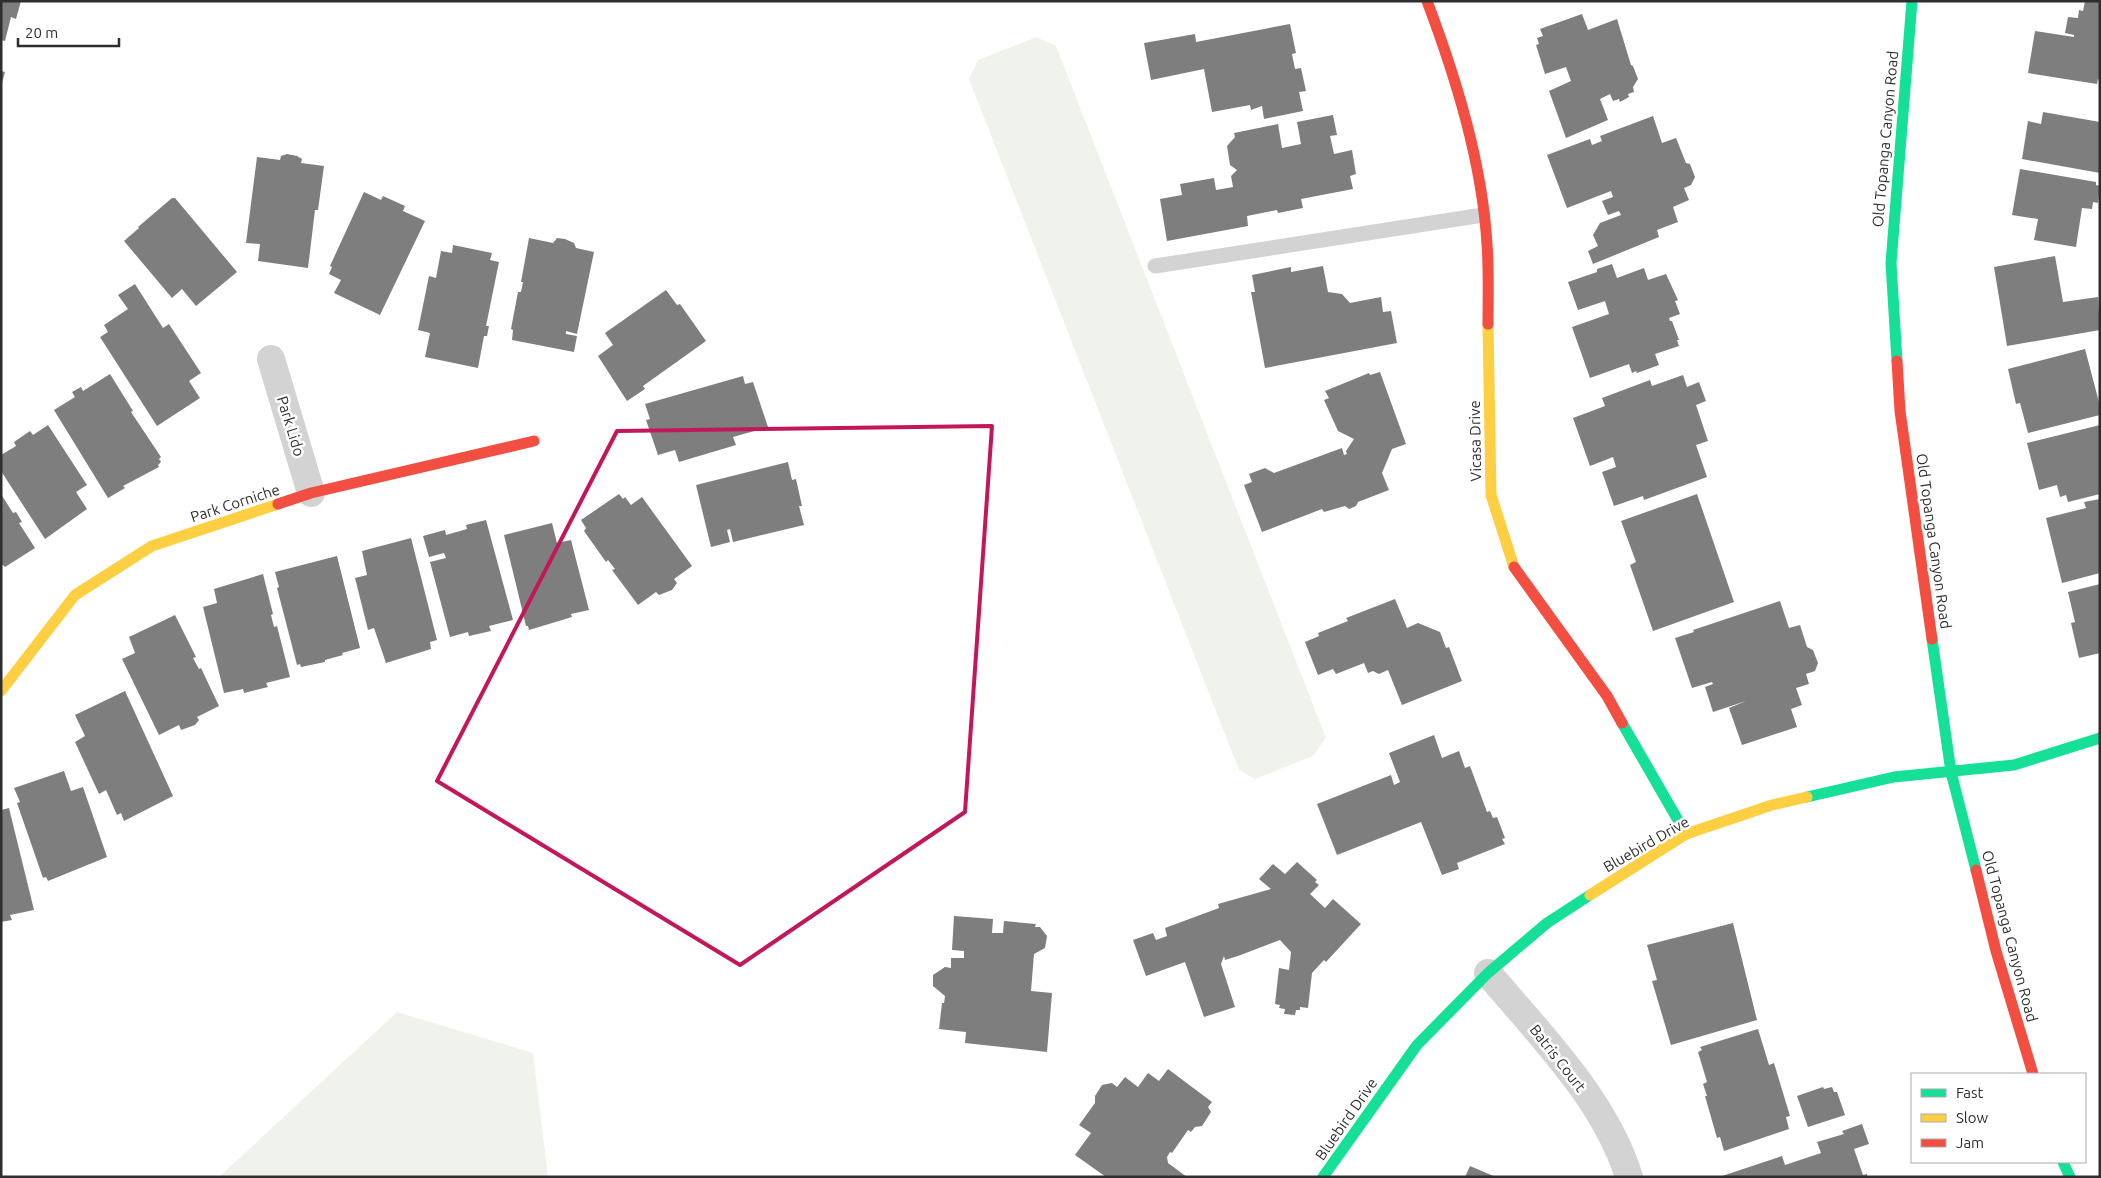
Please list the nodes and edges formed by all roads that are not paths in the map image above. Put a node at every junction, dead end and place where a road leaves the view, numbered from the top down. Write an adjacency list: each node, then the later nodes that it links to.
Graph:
1 (1427, 1): 3 (street, Vicasa Drive)
2 (1912, 1): 10 (street, Old Topanga Canyon Road)
3 (1484, 215): 4 (lane); 11 (street, Vicasa Drive)
4 (1155, 266)
5 (271, 359): 7 (street, Park Lido)
6 (534, 441): 7 (street, Park Corniche)
7 (311, 493): 8 (street, Park Corniche)
8 (1, 691)
9 (2100, 738): 10 (street, Bluebird Drive)
10 (1952, 772): 11 (street, Bluebird Drive); 13 (street, Old Topanga Canyon Road)
11 (1686, 834): 12 (street, Bluebird Drive)
12 (1488, 973): 15 (street, Bluebird Drive); 16 (street, Batris Court)
13 (2033, 1073)
14 (2063, 1163): 17 (street)
15 (1324, 1177)
16 (1629, 1177)
17 (2070, 1177)

